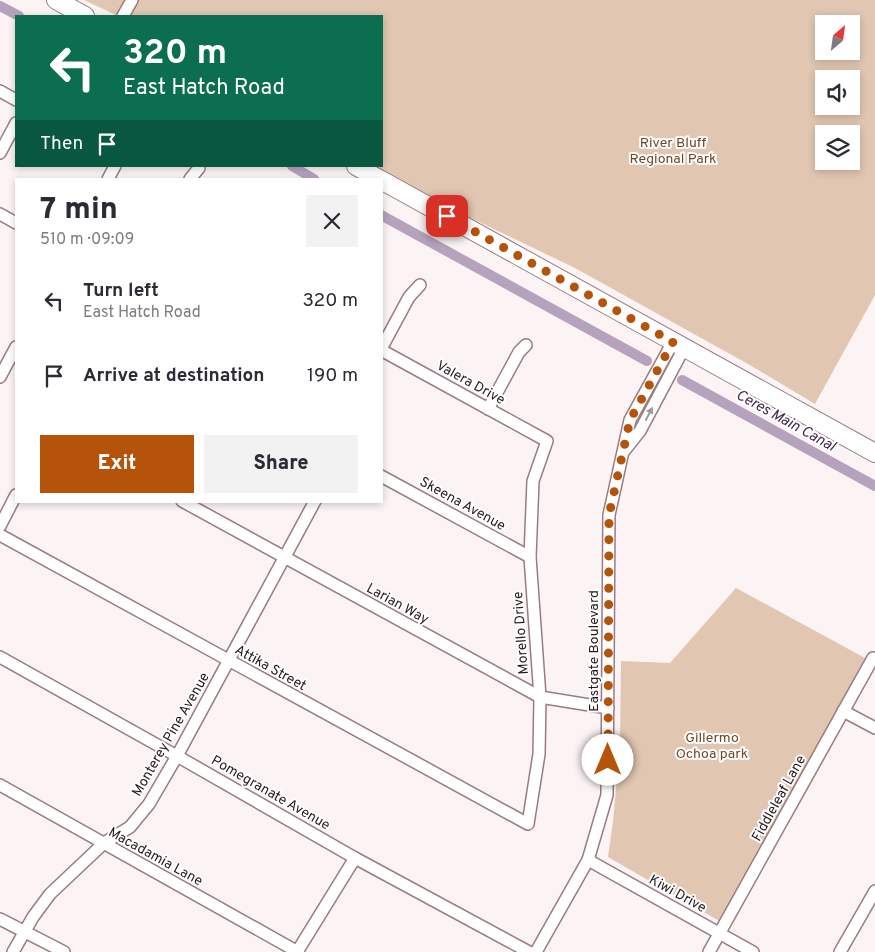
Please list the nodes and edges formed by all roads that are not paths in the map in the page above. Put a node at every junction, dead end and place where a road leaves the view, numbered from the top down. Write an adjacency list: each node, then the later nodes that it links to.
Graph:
1 (56, 0): 3 (main road)
2 (132, 0): 4 (street)
3 (83, 15)
4 (124, 15)
5 (0, 91): 6 (street)
6 (15, 99)
7 (15, 126): 8 (street)
8 (0, 153)
9 (358, 167): 12 (main road)
10 (200, 168): 11 (street)
11 (191, 178)
12 (378, 178)
13 (383, 181): 19 (main road)
14 (0, 214): 15 (street)
15 (15, 222)
16 (420, 285): 17 (street)
17 (383, 345)
18 (526, 345): 23 (street)
19 (678, 345): 25 (main road); 38 (street, Eastgate Boulevard)
20 (15, 349): 22 (street)
21 (383, 350): 23 (street, Valera Drive)
22 (0, 376)
23 (488, 409): 24 (street, Valera Drive)
24 (547, 441): 32 (street, Morello Drive)
25 (875, 453)
26 (383, 477): 32 (street, Skeena Avenue)
27 (15, 497): 30 (street)
28 (186, 503): 33 (street, Larian Way)
29 (314, 503): 33 (street, Monterey Pine Avenue)
30 (0, 526)
31 (0, 535): 36 (street, Attika Street)
32 (530, 557): 37 (street, Morello Drive)
33 (285, 558): 36 (street, Monterey Pine Avenue); 37 (street, Larian Way)
34 (0, 657): 41 (street, Pomegranate Avenue)
35 (873, 658): 39 (street, Fiddleleaf Lane)
36 (229, 661): 41 (street, Monterey Pine Avenue); 43 (street, Attika Street)
37 (540, 697): 38 (street, Larian Way); 43 (street, Morello Drive)
38 (608, 708): 46 (street, Eastgate Boulevard)
39 (843, 711): 40 (street); 50 (street, Fiddleleaf Lane)
40 (875, 728)
41 (177, 756): 44 (street, Monterey Pine Avenue); 45 (street, Pomegranate Avenue)
42 (0, 785): 44 (street, Macadamia Lane)
43 (528, 824)
44 (104, 843): 49 (street, Monterey Pine Avenue); 53 (street, Macadamia Lane)
45 (356, 858): 53 (street); 54 (street, Pomegranate Avenue)
46 (588, 860): 50 (street, Kiwi Drive); 55 (street, Eastgate Boulevard)
47 (875, 890): 58 (street)
48 (0, 919): 49 (street)
49 (24, 932): 51 (street, Monterey Pine Avenue); 52 (street)
50 (719, 933): 56 (street, Fiddleleaf Lane); 57 (street, Kiwi Drive)
51 (13, 952)
52 (64, 952)
53 (298, 952)
54 (528, 952)
55 (536, 952)
56 (709, 952)
57 (753, 952)
58 (840, 952)

